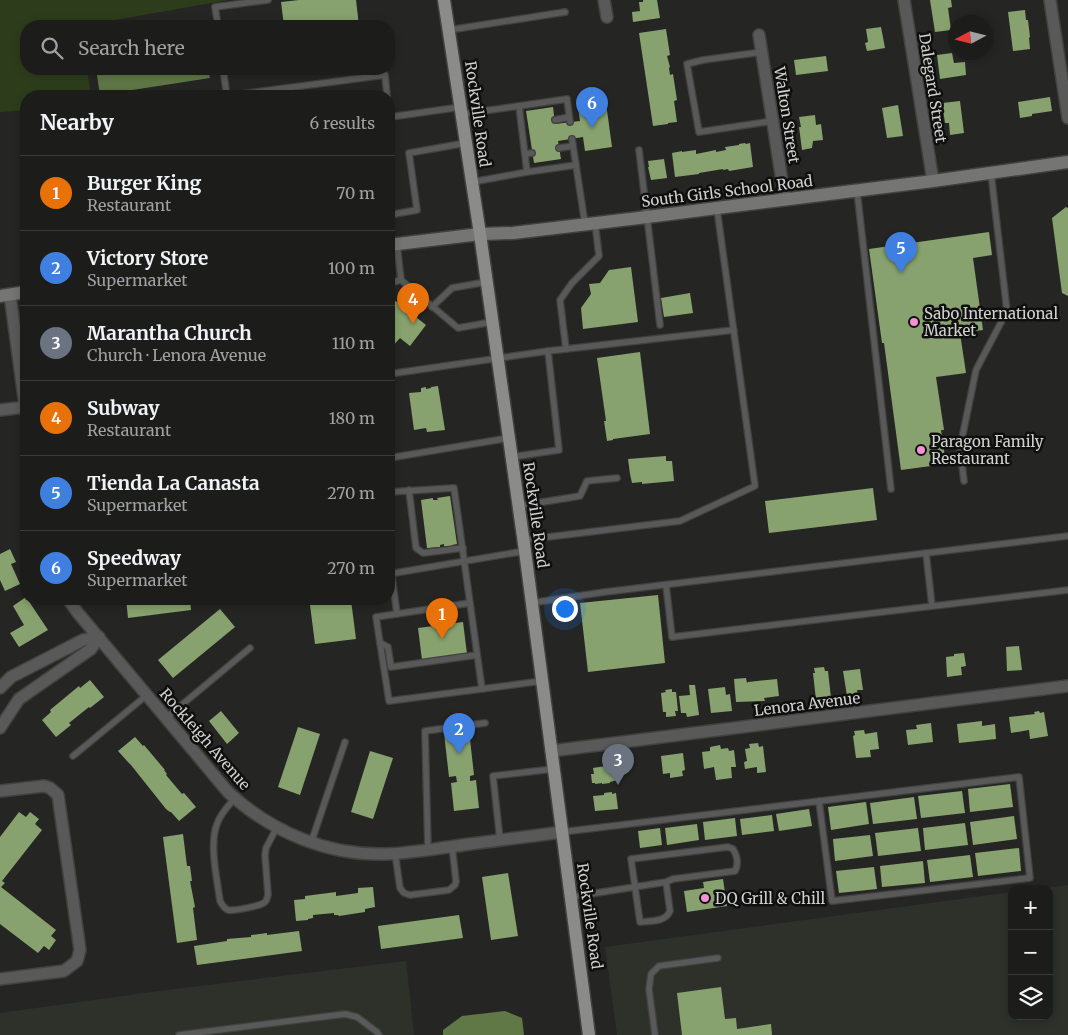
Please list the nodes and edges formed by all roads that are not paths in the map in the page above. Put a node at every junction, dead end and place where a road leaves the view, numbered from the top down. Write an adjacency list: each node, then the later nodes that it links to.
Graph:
1 (268, 0): 8 (lane)
2 (444, 0): 9 (main road, Rockville Road)
3 (604, 0): 7 (street)
4 (904, 0): 37 (street, Dalegard Street)
5 (1050, 0): 21 (street)
6 (565, 12): 9 (lane)
7 (607, 17)
8 (217, 20)
9 (449, 30): 19 (main road, Rockville Road)
10 (759, 34): 11 (street, Walton Street)
11 (762, 52): 23 (street, Walton Street); 23 (lane)
12 (224, 75): 15 (lane)
13 (384, 75): 17 (lane)
14 (384, 75): 16 (lane)
15 (226, 90)
16 (272, 90)
17 (387, 90)
18 (518, 106): 19 (lane); 22 (lane); 25 (lane)
19 (461, 110): 20 (lane); 27 (main road, Rockville Road)
20 (395, 117)
21 (1068, 118)
22 (555, 120)
23 (773, 121): 40 (street, Walton Street)
24 (528, 124): 25 (lane)
25 (521, 125): 32 (lane)
26 (572, 139): 28 (lane)
27 (466, 144): 38 (main road, Rockville Road); 42 (lane)
28 (573, 146): 29 (lane); 34 (lane)
29 (559, 148)
30 (640, 150): 43 (lane)
31 (532, 152): 32 (lane)
32 (525, 154): 35 (lane)
33 (1068, 162): 36 (main road, South Girls School Road)
34 (576, 165): 35 (lane); 44 (lane)
35 (527, 172): 38 (lane)
36 (991, 173): 37 (main road, South Girls School Road); 68 (lane)
37 (933, 181): 39 (main road, South Girls School Road)
38 (472, 182): 45 (main road, Rockville Road)
39 (857, 191): 40 (main road, South Girls School Road); 69 (lane)
40 (785, 200): 41 (main road, South Girls School Road)
41 (717, 208): 43 (main road, South Girls School Road); 56 (lane)
42 (395, 213)
43 (647, 218): 44 (main road, South Girls School Road); 55 (lane)
44 (590, 223): 45 (main road, South Girls School Road); 57 (lane)
45 (480, 234): 46 (main road, South Girls School Road); 50 (main road, Rockville Road)
46 (395, 245)
47 (395, 254): 48 (lane)
48 (401, 280): 49 (lane); 53 (lane)
49 (395, 282)
50 (486, 282): 53 (lane); 54 (main road, Rockville Road)
51 (20, 293): 52 (main road)
52 (5, 295): 61 (street)
53 (432, 307): 54 (lane)
54 (492, 322): 59 (main road, Rockville Road)
55 (660, 325)
56 (734, 330): 57 (lane); 74 (lane)
57 (566, 349): 58 (lane)
58 (548, 351): 59 (lane); 66 (lane)
59 (497, 358): 60 (lane); 64 (main road, Rockville Road)
60 (395, 373)
61 (20, 376)
62 (20, 409): 63 (street)
63 (0, 410)
64 (509, 438): 65 (lane); 66 (main road, Rockville Road)
65 (395, 457)
66 (511, 457): 72 (main road, Rockville Road)
67 (617, 478): 72 (lane)
68 (964, 481)
69 (891, 489)
70 (410, 490): 71 (lane); 75 (lane); 75 (lane)
71 (395, 491)
72 (518, 506): 74 (main road, Rockville Road)
73 (1068, 536): 76 (lane)
74 (524, 546): 77 (lane); 83 (main road, Rockville Road)
75 (463, 548): 77 (lane)
76 (926, 553): 79 (lane); 85 (lane)
77 (464, 561): 78 (lane); 82 (lane)
78 (395, 573)
79 (666, 585): 83 (lane); 85 (lane)
80 (1068, 590): 85 (lane)
81 (395, 603): 86 (lane)
82 (470, 603): 86 (lane); 90 (lane)
83 (531, 603): 91 (main road, Rockville Road)
84 (73, 605): 87 (street, Rockleigh Avenue)
85 (932, 606)
86 (397, 614): 88 (lane)
87 (99, 638): 93 (street); 95 (street, Rockleigh Avenue); 98 (street)
88 (380, 643): 90 (lane); 94 (lane)
89 (250, 648): 96 (lane)
90 (477, 655): 94 (lane)
91 (542, 681): 94 (lane); 100 (main road, Rockville Road)
92 (1068, 686): 100 (street, Lenora Avenue)
93 (0, 688)
94 (482, 689)
95 (146, 695): 96 (street, Rockleigh Avenue); 101 (lane)
96 (166, 718): 104 (street, Rockleigh Avenue)
97 (485, 723): 111 (lane)
98 (0, 728)
99 (345, 742): 109 (lane)
100 (550, 751): 102 (main road, Rockville Road)
101 (73, 756)
102 (553, 769): 107 (main road, Rockville Road); 108 (lane)
103 (0, 791): 117 (street)
104 (235, 798): 106 (street, Rockleigh Avenue); 106 (lane)
105 (819, 801): 105 (lane); 107 (lane)
106 (276, 827): 109 (street, Rockleigh Avenue)
107 (562, 832): 108 (street, Rockleigh Avenue); 115 (main road, Rockville Road)
108 (500, 840): 110 (street, Rockleigh Avenue)
109 (311, 843): 112 (street, Rockleigh Avenue)
110 (452, 846): 111 (street, Rockleigh Avenue); 112 (lane)
111 (428, 850): 112 (street, Rockleigh Avenue)
112 (395, 854)
113 (666, 882): 114 (lane); 114 (lane); 114 (lane)
114 (634, 887): 115 (lane)
115 (570, 897): 120 (main road, Rockville Road)
116 (718, 958): 121 (lane)
117 (0, 979)
118 (179, 1035): 119 (lane)
119 (379, 1035)
120 (589, 1035)
121 (655, 1035)

